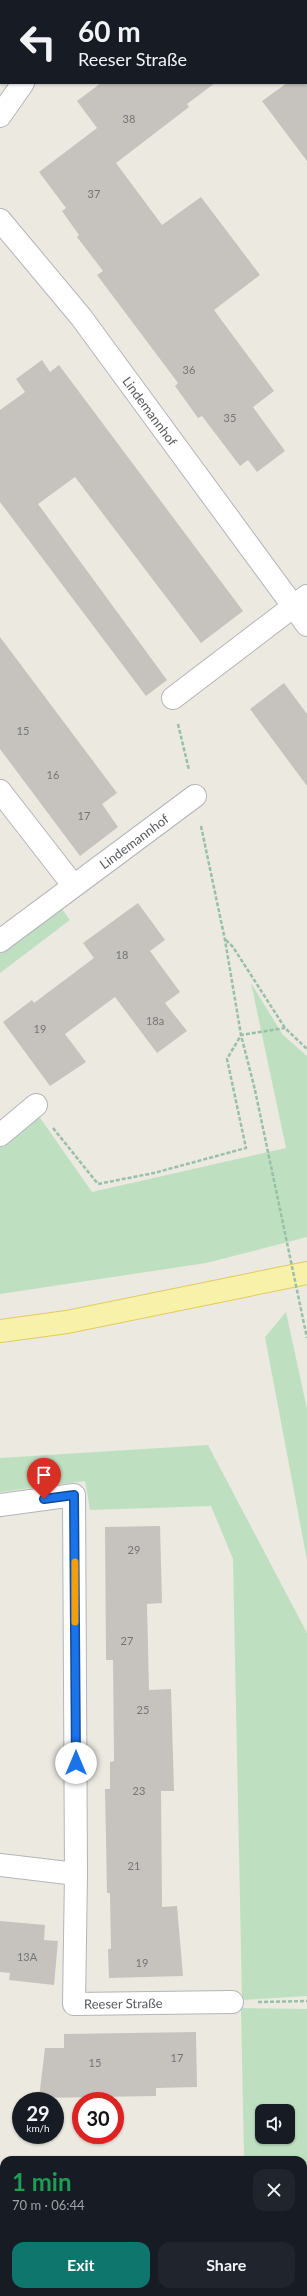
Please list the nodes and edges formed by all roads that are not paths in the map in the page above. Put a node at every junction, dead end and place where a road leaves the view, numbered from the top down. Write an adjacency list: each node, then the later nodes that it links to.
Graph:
1 (21, 84): 2 (street)
2 (0, 116)
3 (0, 220): 4 (street, Lindemannhof)
4 (300, 601): 5 (street, Lindemannhof); 6 (street)
5 (307, 625)
6 (172, 698)
7 (0, 791): 9 (street)
8 (195, 796): 9 (street, Lindemannhof)
9 (73, 886): 10 (street, Lindemannhof)
10 (0, 941)
11 (36, 1105): 12 (street)
12 (0, 1135)
13 (307, 1273): 14 (main road)
14 (0, 1331)
15 (0, 1505): 17 (street, Reeser Straße)
16 (0, 1865): 17 (street)
17 (76, 1874): 18 (street, Reeser Straße)
18 (232, 2002)

